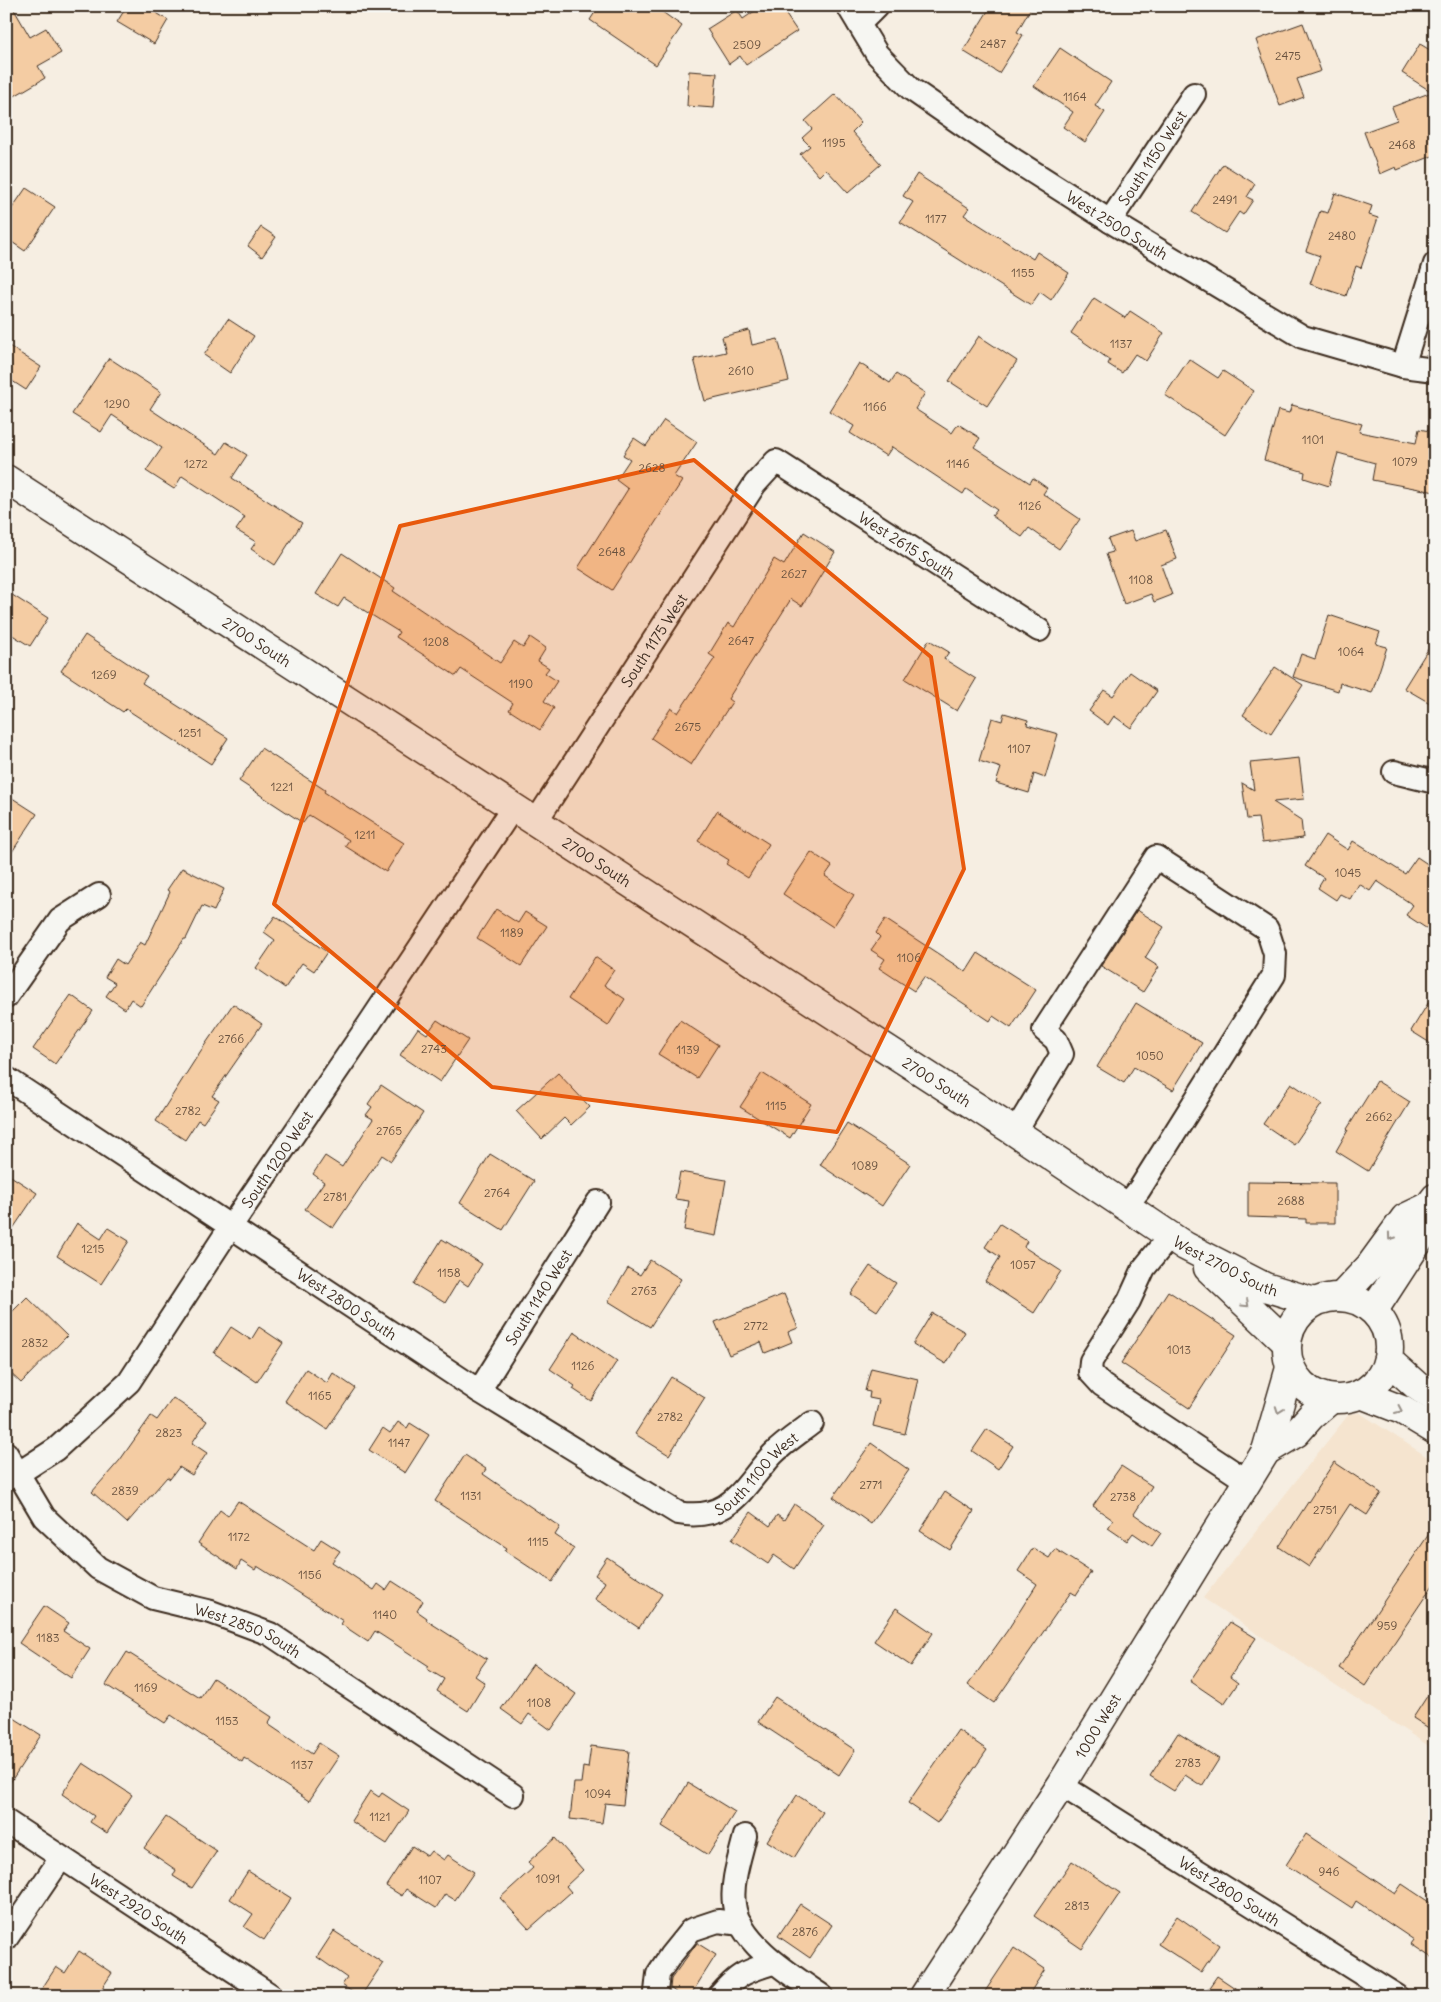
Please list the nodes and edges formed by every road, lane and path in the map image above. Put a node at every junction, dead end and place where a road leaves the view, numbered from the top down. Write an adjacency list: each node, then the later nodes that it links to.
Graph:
1 (877, 6): 2 (street)
2 (854, 15): 4 (street, West 2500 South)
3 (1194, 94): 4 (street, South 1150 West)
4 (1110, 222): 6 (street, West 2500 South)
5 (1435, 264): 6 (street)
6 (1403, 366): 7 (street, West 2500 South)
7 (1435, 370)
8 (776, 461): 10 (street, West 2615 South); 14 (street, South 1175 West)
9 (6, 479): 13 (main road, 2700 South)
10 (1039, 630)
11 (1394, 772): 12 (street)
12 (1435, 782)
13 (514, 806): 14 (main road, 2700 South); 22 (street, South 1200 West)
14 (536, 823): 18 (main road, 2700 South)
15 (99, 895): 16 (street)
16 (6, 997)
17 (6, 1078): 22 (street, West 2800 South)
18 (1015, 1132): 21 (main road, 2700 South); 21 (street)
19 (598, 1202): 29 (street, South 1140 West)
20 (1431, 1203): 24 (main road, one-way to 24); 26 (main road)
21 (1126, 1206): 23 (main road, 2700 South)
22 (231, 1226): 29 (street, West 2800 South); 37 (street, South 1200 West)
23 (1178, 1241): 25 (main road, West 2700 South); 27 (main road, West 2700 South, one-way to 27); 38 (street)
24 (1341, 1297): 25 (main road); 26 (main road)
25 (1314, 1302): 27 (main road)
26 (1374, 1310): 28 (main road)
27 (1289, 1355): 32 (main road); 35 (main road, one-way to 35)
28 (1388, 1360): 30 (main road); 31 (main road)
29 (479, 1391): 39 (street, West 2800 South)
30 (1361, 1394): 32 (main road); 34 (main road, one-way to 34)
31 (1435, 1398)
32 (1331, 1399): 35 (main road)
33 (812, 1423): 39 (street, South 1100 West)
34 (1435, 1430)
35 (1266, 1451): 38 (main road, 1000 West)
36 (6, 1453): 37 (street, West 2850 South)
37 (13, 1476): 41 (street, West 2850 South)
38 (1247, 1481): 40 (main road, 1000 West)
39 (695, 1516)
40 (1061, 1785): 52 (main road, 1000 West); 53 (street, West 2800 South)
41 (513, 1795)
42 (6, 1820): 44 (street, West 2920 South)
43 (745, 1836): 45 (street)
44 (61, 1858): 46 (street); 48 (street, West 2920 South)
45 (741, 1924): 47 (street); 49 (street)
46 (6, 1940)
47 (773, 1963): 50 (street); 51 (street)
48 (272, 1996)
49 (658, 1996)
50 (719, 1996)
51 (822, 1996)
52 (924, 1996)
53 (1397, 1996)

